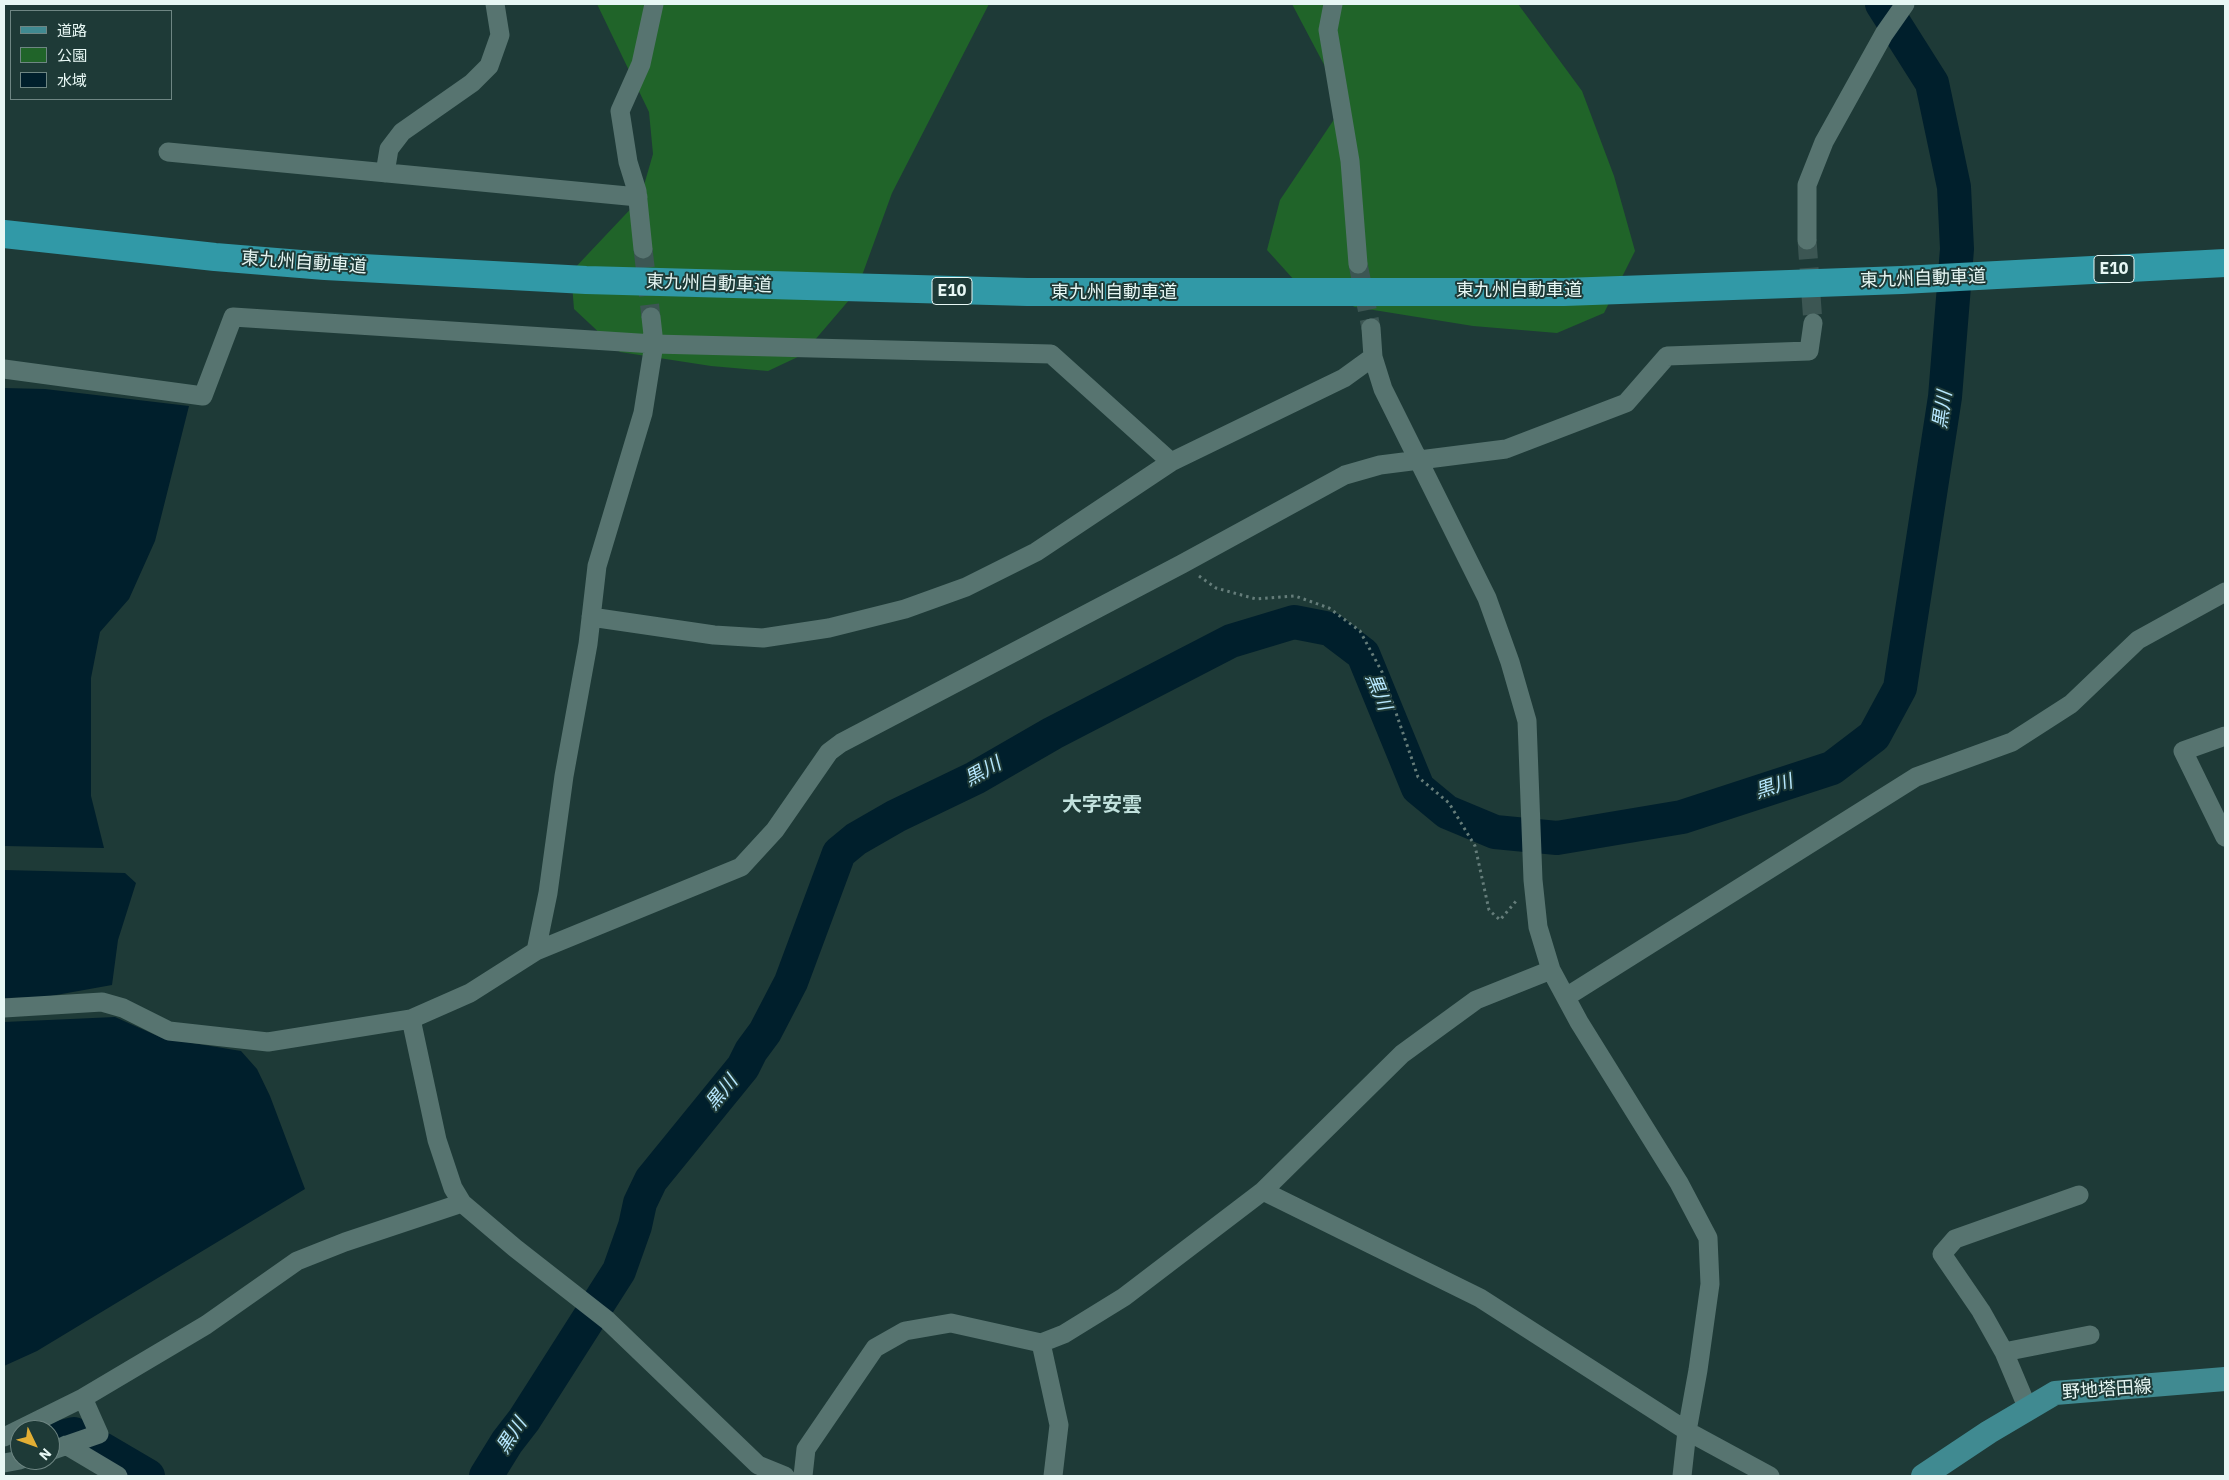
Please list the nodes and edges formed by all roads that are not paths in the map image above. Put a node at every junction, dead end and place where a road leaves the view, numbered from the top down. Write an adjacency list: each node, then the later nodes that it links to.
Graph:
1 (495, 4): 6 (street)
2 (654, 4): 7 (street)
3 (1333, 4): 12 (street)
4 (1905, 4): 9 (street)
5 (168, 152): 6 (street)
6 (385, 173): 7 (street)
7 (638, 197): 10 (street)
8 (4, 234): 11 (highway, 東九州自動車道 / E10)
9 (1807, 240)
10 (643, 249)
11 (2225, 263)
12 (1358, 264)
13 (651, 318): 16 (street)
14 (1812, 323): 19 (street)
15 (1370, 328): 17 (street)
16 (654, 344): 18 (street); 20 (street); 22 (street)
17 (1373, 357): 19 (street); 20 (street)
18 (4, 369)
19 (1417, 460): 25 (street); 26 (street)
20 (1171, 462): 22 (street)
21 (2225, 592): 27 (street)
22 (591, 617): 25 (street)
23 (2225, 736): 24 (street)
24 (2225, 837)
25 (536, 951): 29 (street)
26 (1551, 970): 27 (street); 30 (street)
27 (1566, 997): 39 (street)
28 (4, 1008): 29 (street)
29 (411, 1019): 32 (street)
30 (1263, 1191): 34 (street); 39 (street)
31 (2079, 1195): 35 (street)
32 (462, 1203): 37 (street); 44 (street)
33 (2090, 1335): 35 (street)
34 (1041, 1343): 45 (street); 46 (street)
35 (2004, 1352): 38 (street)
36 (2225, 1379): 38 (main road, 野地塔田線)
37 (83, 1398): 40 (street); 41 (street)
38 (2028, 1408): 49 (main road, 野地塔田線)
39 (1686, 1431): 47 (street); 48 (street)
40 (4, 1437)
41 (60, 1447)
42 (60, 1449): 43 (street)
43 (118, 1476)
44 (785, 1476)
45 (803, 1476)
46 (1053, 1476)
47 (1682, 1476)
48 (1770, 1476)
49 (1923, 1476)

